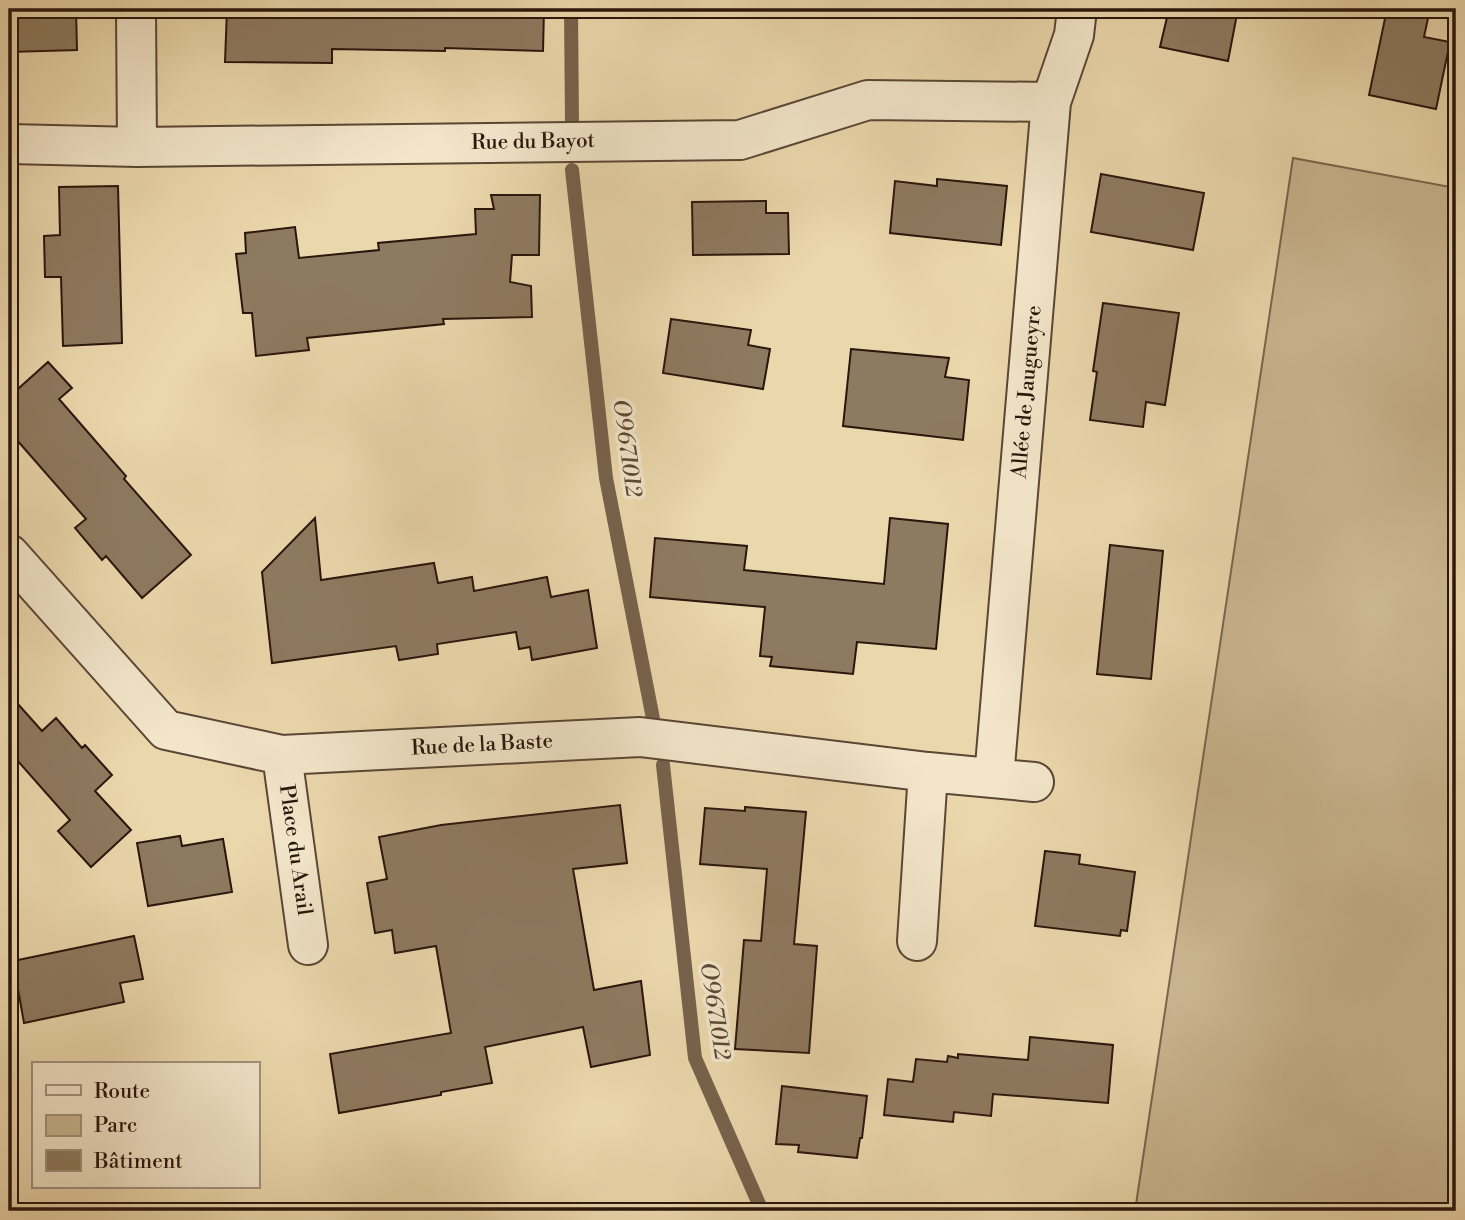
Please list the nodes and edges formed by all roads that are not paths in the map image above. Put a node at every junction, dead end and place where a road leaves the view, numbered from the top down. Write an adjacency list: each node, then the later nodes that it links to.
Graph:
1 (136, 9): 5 (street)
2 (1077, 9): 3 (street, Allée de Jaugueyre)
3 (1051, 102): 5 (street, Rue du Bayot); 9 (street, Allée de Jaugueyre)
4 (9, 144): 5 (street, Rue du Bayot)
5 (137, 146)
6 (9, 554): 7 (street, Rue de la Baste)
7 (282, 755): 8 (street, Rue de la Baste); 12 (street, Place du Arail)
8 (928, 772): 9 (street, Rue de la Baste); 11 (street)
9 (993, 778): 10 (street, Rue de la Baste)
10 (1034, 782)
11 (917, 941)
12 (308, 945)

